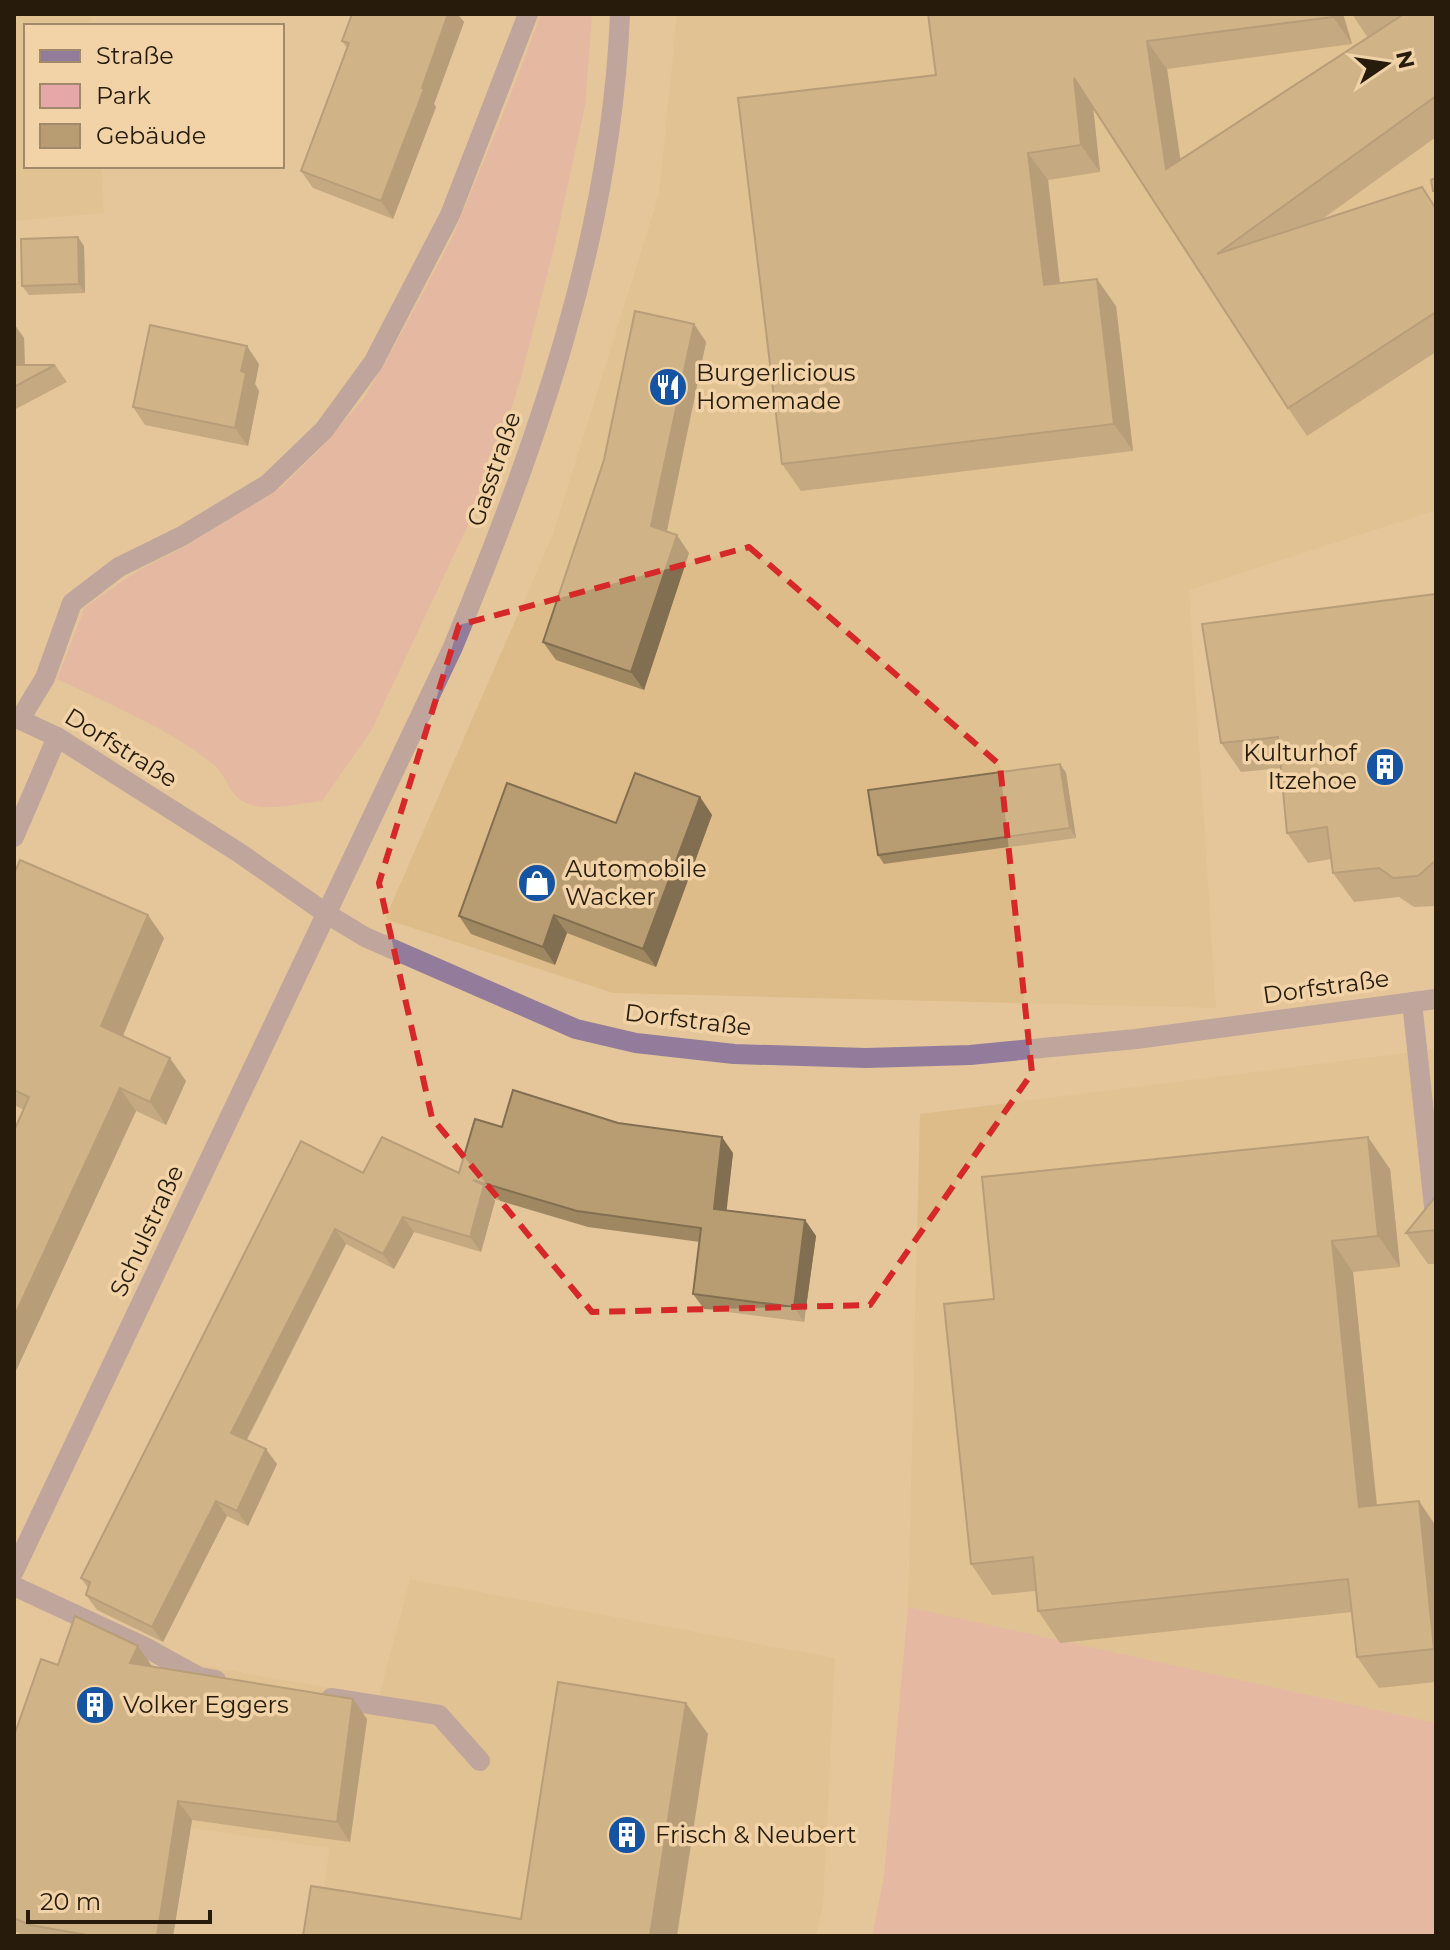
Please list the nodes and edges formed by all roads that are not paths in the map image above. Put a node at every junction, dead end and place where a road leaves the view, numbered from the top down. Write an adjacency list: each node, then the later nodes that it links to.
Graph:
1 (528, 14): 3 (street)
2 (620, 14): 6 (street, Gasstraße)
3 (17, 718): 4 (street, Dorfstraße)
4 (57, 737): 5 (street); 6 (street, Dorfstraße)
5 (14, 837)
6 (327, 914): 8 (street, Dorfstraße); 10 (street, Schulstraße)
7 (1436, 999): 8 (street, Dorfstraße)
8 (1412, 1002): 9 (street)
9 (1436, 1225)
10 (14, 1571)
11 (14, 1586): 12 (street)
12 (229, 1682)
13 (304, 1694): 14 (street)
14 (480, 1761)

